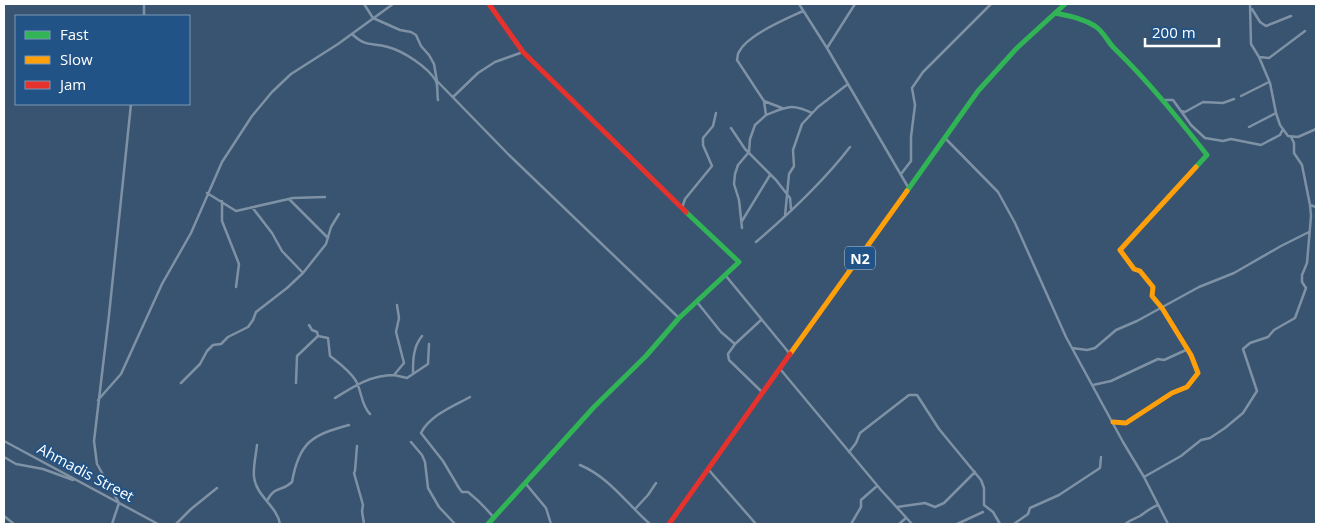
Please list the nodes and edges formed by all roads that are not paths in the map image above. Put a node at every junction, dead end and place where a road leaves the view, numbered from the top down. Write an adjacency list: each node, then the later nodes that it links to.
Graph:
1 (364, 4): 13 (street)
2 (394, 4): 13 (street)
3 (489, 4): 17 (main road)
4 (799, 4): 10 (street)
5 (855, 4): 16 (street)
6 (991, 4): 43 (street)
7 (1065, 4): 11 (main road, N2)
8 (1250, 4): 9 (street)
9 (1251, 8): 12 (street); 18 (street)
10 (804, 12): 16 (street); 27 (street)
11 (1055, 13): 26 (main road); 39 (main road, N2)
12 (1291, 16)
13 (373, 18): 15 (street); 19 (street)
14 (1305, 31): 18 (street)
15 (352, 34): 19 (street); 46 (street)
16 (827, 48): 21 (street)
17 (523, 52): 23 (street); 54 (main road)
18 (1259, 57): 20 (street)
19 (437, 82): 23 (street); 25 (street)
20 (1269, 82): 22 (street); 33 (street)
21 (848, 84): 32 (street); 43 (street)
22 (1241, 96)
23 (453, 97): 69 (street)
24 (1234, 98): 30 (street)
25 (438, 100)
26 (1164, 100): 30 (street); 68 (main road)
27 (764, 102): 29 (street); 34 (street)
28 (131, 105): 89 (street)
29 (782, 108): 32 (street); 34 (street)
30 (1181, 111): 38 (street)
31 (716, 113): 54 (street)
32 (812, 113): 47 (street)
33 (1276, 113): 35 (street); 38 (street)
34 (766, 115): 42 (street)
35 (1249, 127)
36 (731, 128): 42 (street)
37 (1316, 129): 40 (street)
38 (1283, 130): 40 (street)
39 (944, 137): 45 (main road, N2); 76 (street)
40 (1291, 137): 51 (street)
41 (850, 147): 55 (street)
42 (748, 152): 44 (street); 58 (street)
43 (901, 174): 45 (street)
44 (770, 175): 47 (street); 58 (street)
45 (909, 188): 78 (main road, N2)
46 (207, 193): 50 (street); 89 (street)
47 (786, 193): 55 (street); 57 (street)
48 (326, 197): 49 (street)
49 (289, 199): 52 (street); 61 (street)
50 (222, 201): 52 (street); 65 (street)
51 (1310, 205): 53 (street); 60 (street)
52 (252, 207): 63 (street)
53 (1316, 207)
54 (682, 208): 64 (main road)
55 (791, 210): 57 (street)
56 (339, 214): 61 (street)
57 (784, 216): 62 (street)
58 (741, 223): 59 (street)
59 (742, 228)
60 (1309, 232): 68 (street); 103 (street)
61 (328, 238): 63 (street)
62 (756, 242)
63 (303, 273): 82 (street)
64 (726, 276): 66 (main road); 70 (street)
65 (236, 287)
66 (698, 302): 69 (main road); 75 (street)
67 (397, 305): 81 (street)
68 (1162, 308): 76 (street); 77 (main road)
69 (679, 318): 106 (main road)
70 (762, 320): 75 (street); 78 (street)
71 (308, 325): 72 (street)
72 (318, 336): 83 (street); 84 (street)
73 (422, 336): 80 (street)
74 (429, 344): 80 (street)
75 (735, 344): 86 (street)
76 (1072, 348): 85 (street)
77 (1186, 350): 85 (street); 91 (main road)
78 (790, 355): 79 (main road, N2)
79 (780, 368): 86 (main road, N2); 97 (street)
80 (413, 373): 81 (street)
81 (394, 375): 84 (street)
82 (181, 383)
83 (296, 383)
84 (357, 385): 88 (street); 90 (street)
85 (1093, 386): 91 (street)
86 (763, 393): 101 (main road, N2)
87 (470, 397): 116 (street)
88 (335, 398)
89 (98, 400): 110 (street)
90 (370, 414)
91 (1113, 422): 103 (street)
92 (349, 425): 109 (street)
93 (4, 440): 104 (street, Ahmadis Street)
94 (411, 442): 124 (street)
95 (257, 445): 109 (street)
96 (357, 446): 123 (street)
97 (849, 452): 102 (street); 107 (street)
98 (4, 457): 104 (street)
99 (1101, 457): 135 (street)
100 (580, 465): 113 (street)
101 (708, 469): 128 (main road, N2); 129 (street)
102 (975, 472): 112 (street); 134 (street)
103 (1144, 477): 111 (street)
104 (79, 482): 110 (street, Ahmadis Street)
105 (656, 483): 113 (street)
106 (526, 484): 116 (main road); 126 (street)
107 (878, 486): 112 (street); 130 (street)
108 (217, 488): 121 (street)
109 (267, 501): 122 (street)
110 (119, 503): 119 (street); 120 (street, Ahmadis Street)
111 (1158, 505): 136 (street); 137 (street)
112 (895, 507): 117 (street)
113 (635, 509): 127 (street)
114 (983, 512): 133 (street)
115 (4, 516): 118 (street)
116 (494, 518): 125 (main road)
117 (906, 518): 131 (street); 132 (street)
118 (14, 524)
119 (112, 524)
120 (158, 524)
121 (176, 524)
122 (280, 524)
123 (364, 524)
124 (455, 524)
125 (488, 524)
126 (551, 524)
127 (650, 524)
128 (669, 524)
129 (756, 524)
130 (851, 524)
131 (899, 524)
132 (912, 524)
133 (957, 524)
134 (1000, 524)
135 (1014, 524)
136 (1125, 524)
137 (1168, 524)

